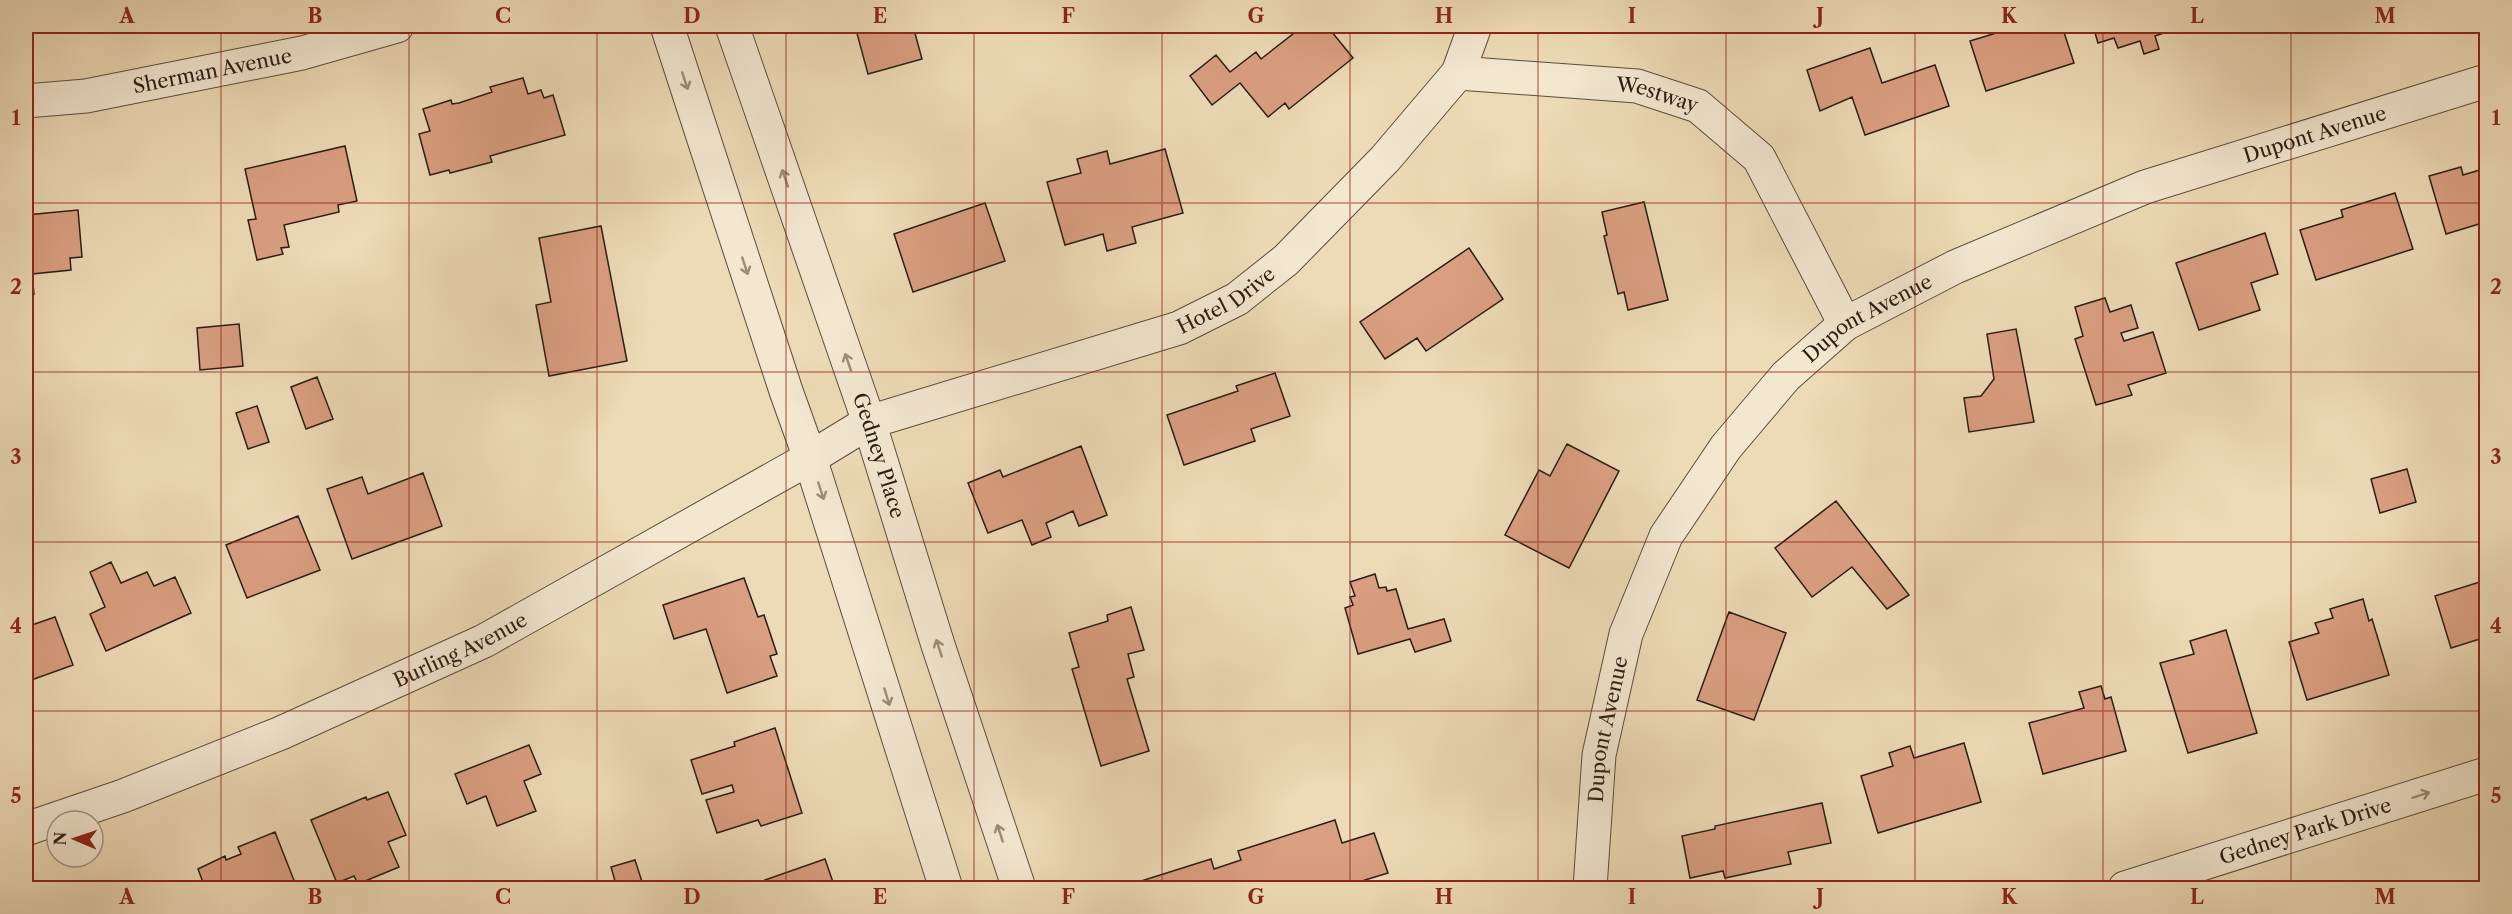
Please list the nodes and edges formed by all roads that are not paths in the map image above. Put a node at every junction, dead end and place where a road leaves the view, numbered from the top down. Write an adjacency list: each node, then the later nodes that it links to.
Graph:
1 (396, 26): 7 (street, Sherman Avenue)
2 (666, 26): 10 (street, one-way to 10)
3 (732, 26): 9 (street, Gedney Place, one-way to 3)
4 (1475, 26): 5 (street, Hotel Drive)
5 (1458, 73): 8 (street, Westway); 9 (street, Hotel Drive)
6 (2487, 81): 8 (street, Dupont Avenue)
7 (26, 101)
8 (1845, 324): 15 (street, Dupont Avenue)
9 (869, 422): 10 (street, Burling Avenue); 14 (street, Gedney Place, one-way to 9)
10 (810, 458): 12 (street, Burling Avenue); 13 (street, one-way to 13)
11 (2487, 774): 16 (street, Gedney Park Drive, one-way to 11)
12 (26, 829)
13 (946, 888)
14 (1019, 888)
15 (1590, 888)
16 (2125, 888)

